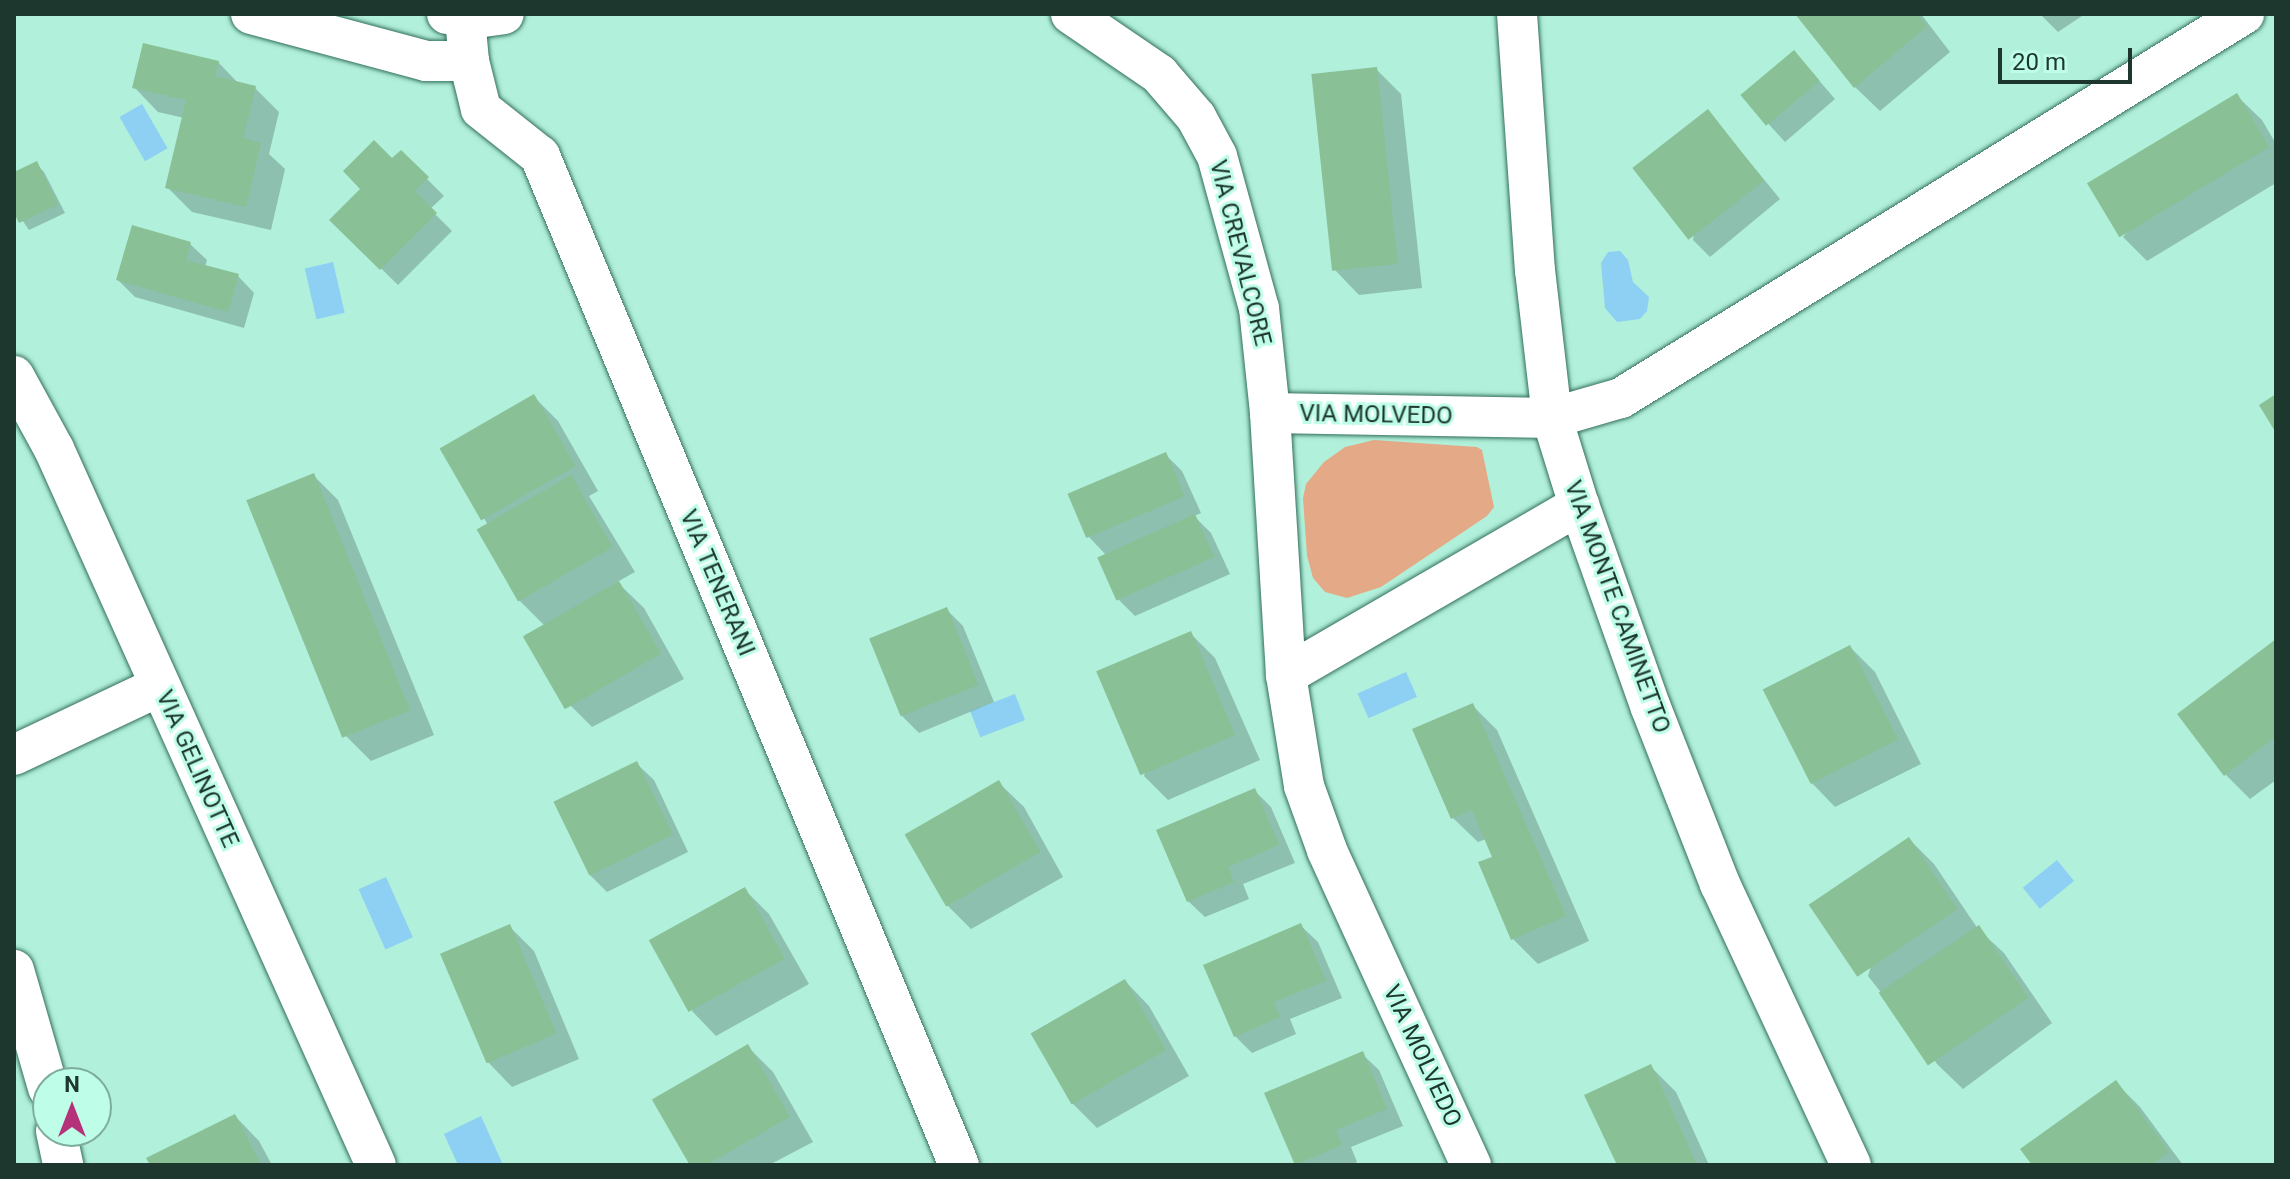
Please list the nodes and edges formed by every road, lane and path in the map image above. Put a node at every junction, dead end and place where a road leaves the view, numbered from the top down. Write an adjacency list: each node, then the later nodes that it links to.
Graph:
1 (251, 14): 7 (street)
2 (504, 14): 6 (street)
3 (1071, 14): 9 (street, VIA CREVALCORE)
4 (1517, 14): 10 (street, VIA MONTE CAMINETTO)
5 (2244, 14): 10 (street, VIA MOLVEDO)
6 (456, 16): 7 (street, VIA TENERANI)
7 (469, 61): 18 (street, VIA TENERANI)
8 (14, 376): 13 (street, VIA GELINOTTE)
9 (1270, 413): 10 (street, VIA MOLVEDO); 12 (street, VIA MOLVEDO)
10 (1552, 418): 11 (street, VIA MONTE CAMINETTO)
11 (1579, 505): 12 (street); 20 (street, VIA MONTE CAMINETTO)
12 (1286, 675): 19 (street, VIA MOLVEDO)
13 (160, 686): 14 (street); 17 (street, VIA GELINOTTE)
14 (14, 755)
15 (14, 970): 16 (street)
16 (42, 1067)
17 (376, 1165)
18 (959, 1165)
19 (1471, 1165)
20 (1851, 1165)

